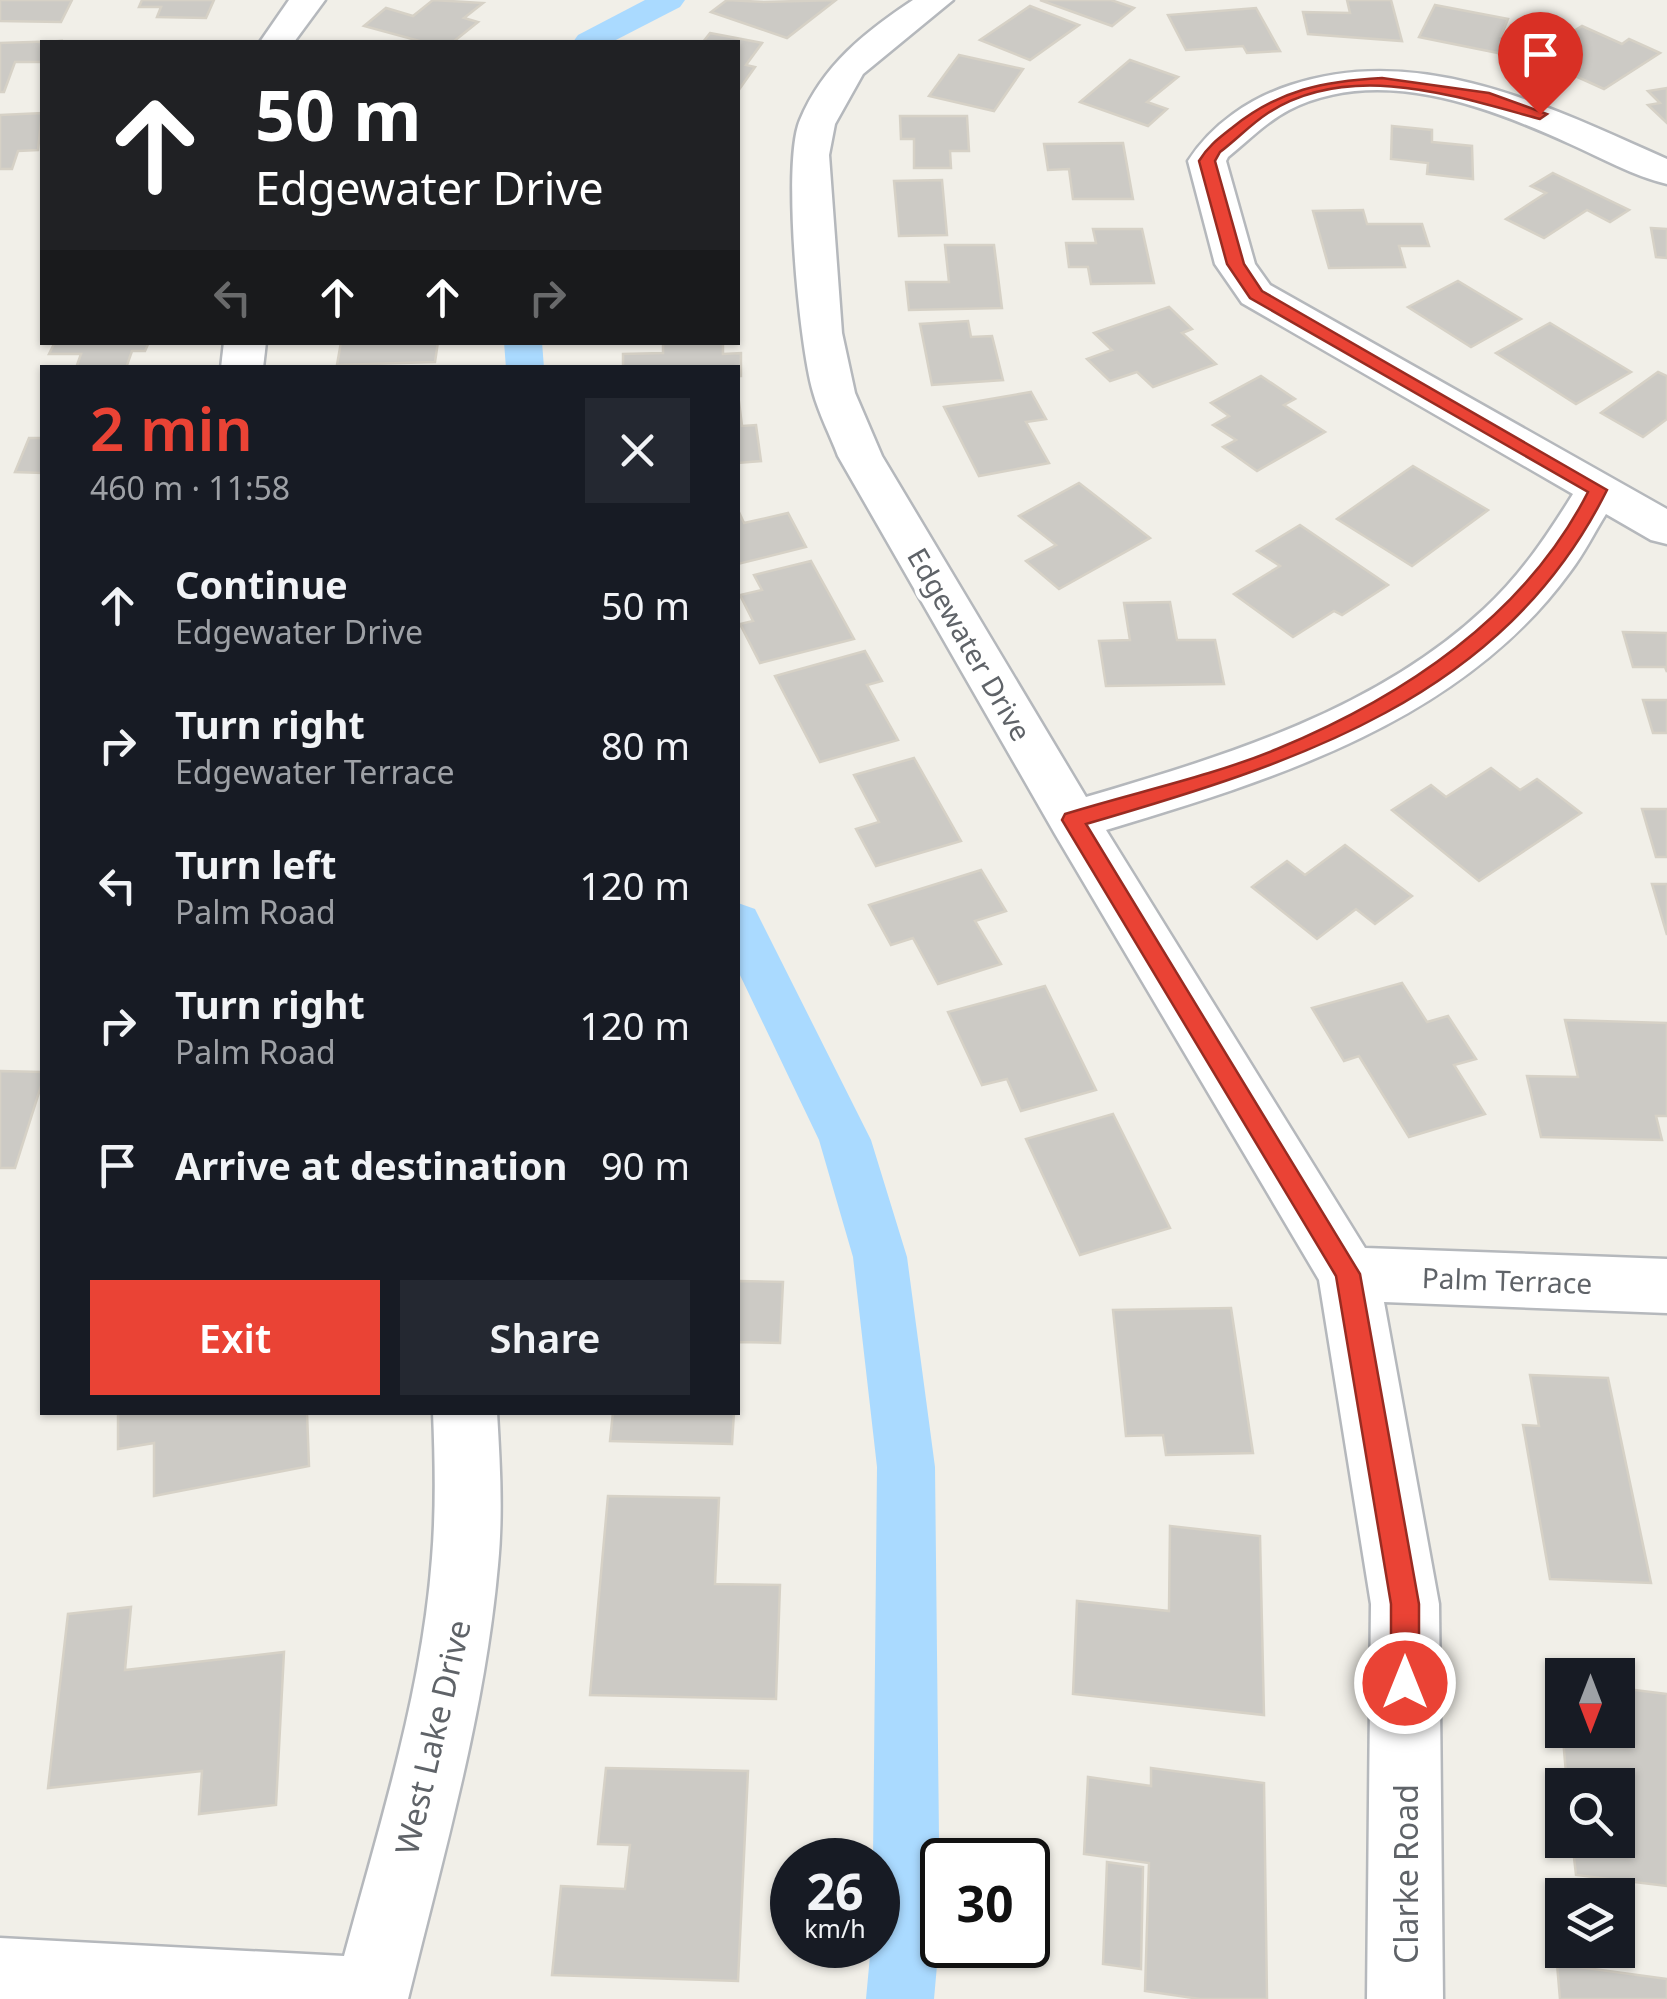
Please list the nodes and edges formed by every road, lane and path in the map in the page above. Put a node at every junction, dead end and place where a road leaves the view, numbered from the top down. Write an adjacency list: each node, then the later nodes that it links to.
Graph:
1 (308, 0): 3 (street)
2 (936, 0): 7 (street, Edgewater Drive)
3 (278, 40)
4 (1667, 173): 5 (street)
5 (1598, 490): 6 (street); 7 (street)
6 (1667, 529)
7 (1073, 820): 8 (street, Edgewater Drive)
8 (1348, 1274): 9 (street, Palm Terrace); 13 (street, Clarke Road)
9 (1667, 1286)
10 (465, 1415): 12 (street, West Lake Drive)
11 (0, 1976): 12 (street)
12 (370, 1997)
13 (1404, 1999)

